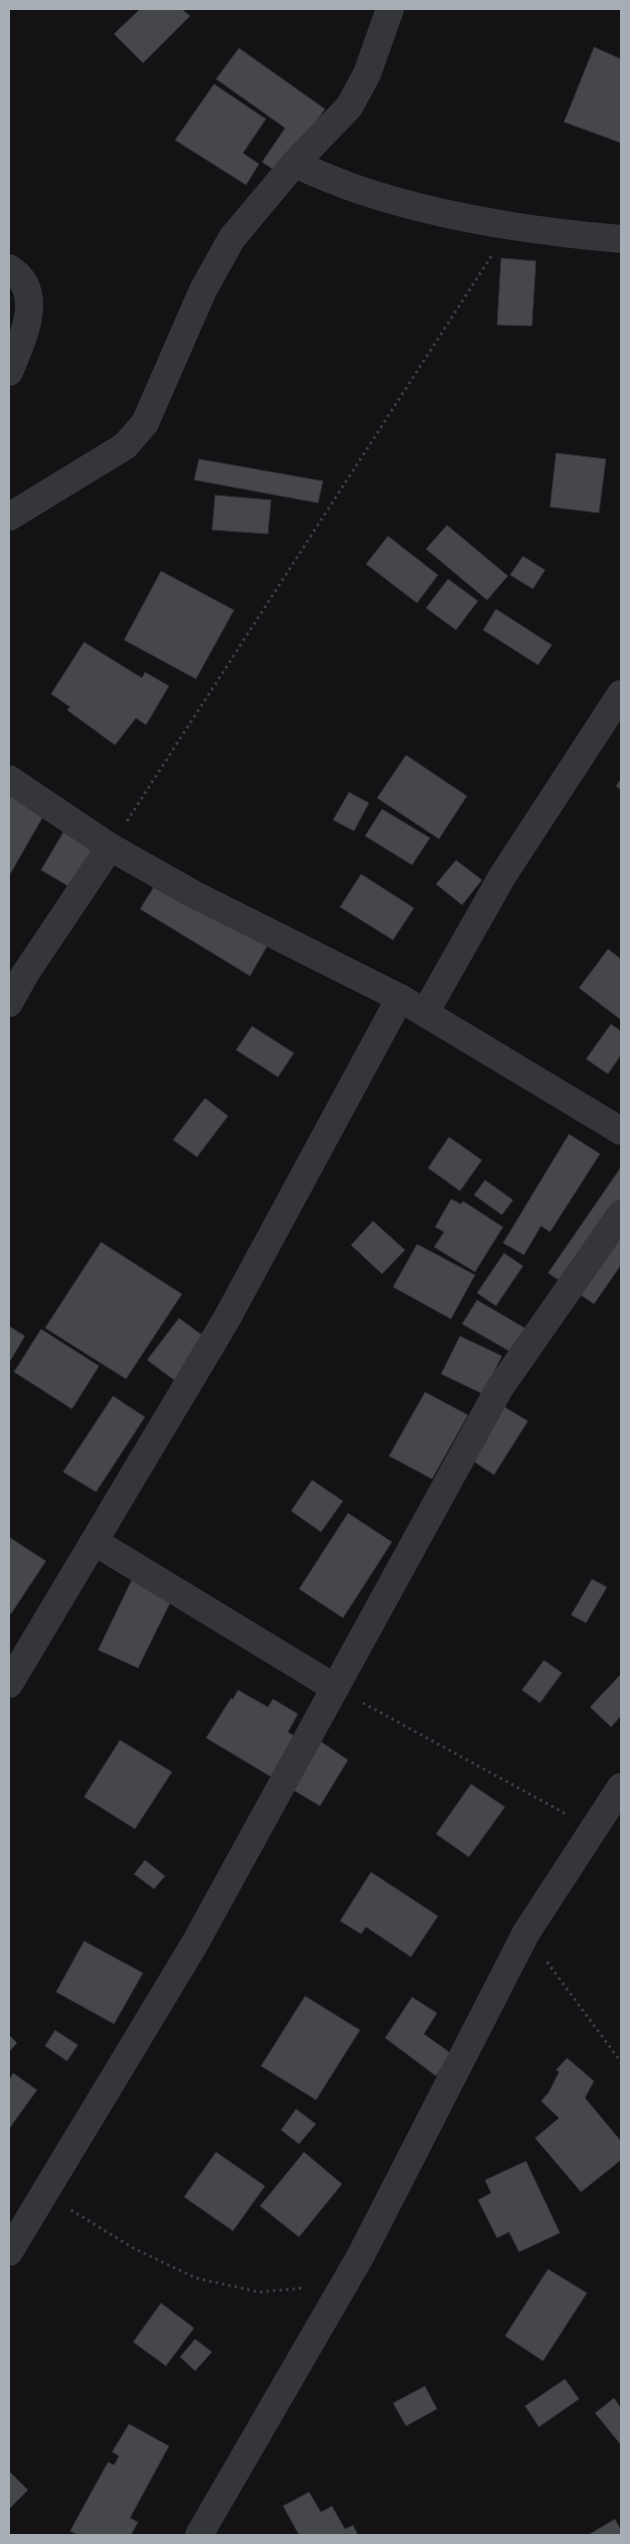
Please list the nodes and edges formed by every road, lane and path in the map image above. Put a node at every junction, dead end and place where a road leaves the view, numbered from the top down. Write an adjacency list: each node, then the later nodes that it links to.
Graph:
1 (390, 9): 2 (street)
2 (294, 164): 3 (street); 7 (street)
3 (511, 226): 4 (street); 10 (path)
4 (621, 239)
5 (9, 268): 6 (street)
6 (9, 372)
7 (9, 517)
8 (621, 694): 13 (street)
9 (9, 779): 10 (street)
10 (110, 847): 11 (street); 12 (street)
11 (400, 998): 13 (street); 16 (street)
12 (9, 1003)
13 (425, 1013): 14 (street)
14 (621, 1131)
15 (621, 1214): 18 (street)
16 (95, 1542): 17 (street); 18 (street)
17 (9, 1684)
18 (335, 1688): 20 (path); 23 (street)
19 (621, 1787): 20 (street)
20 (595, 1830): 21 (street)
21 (526, 1933): 22 (path); 25 (street)
22 (621, 2062)
23 (43, 2195): 24 (street); 25 (path)
24 (9, 2252)
25 (347, 2279): 26 (street)
26 (198, 2535)

